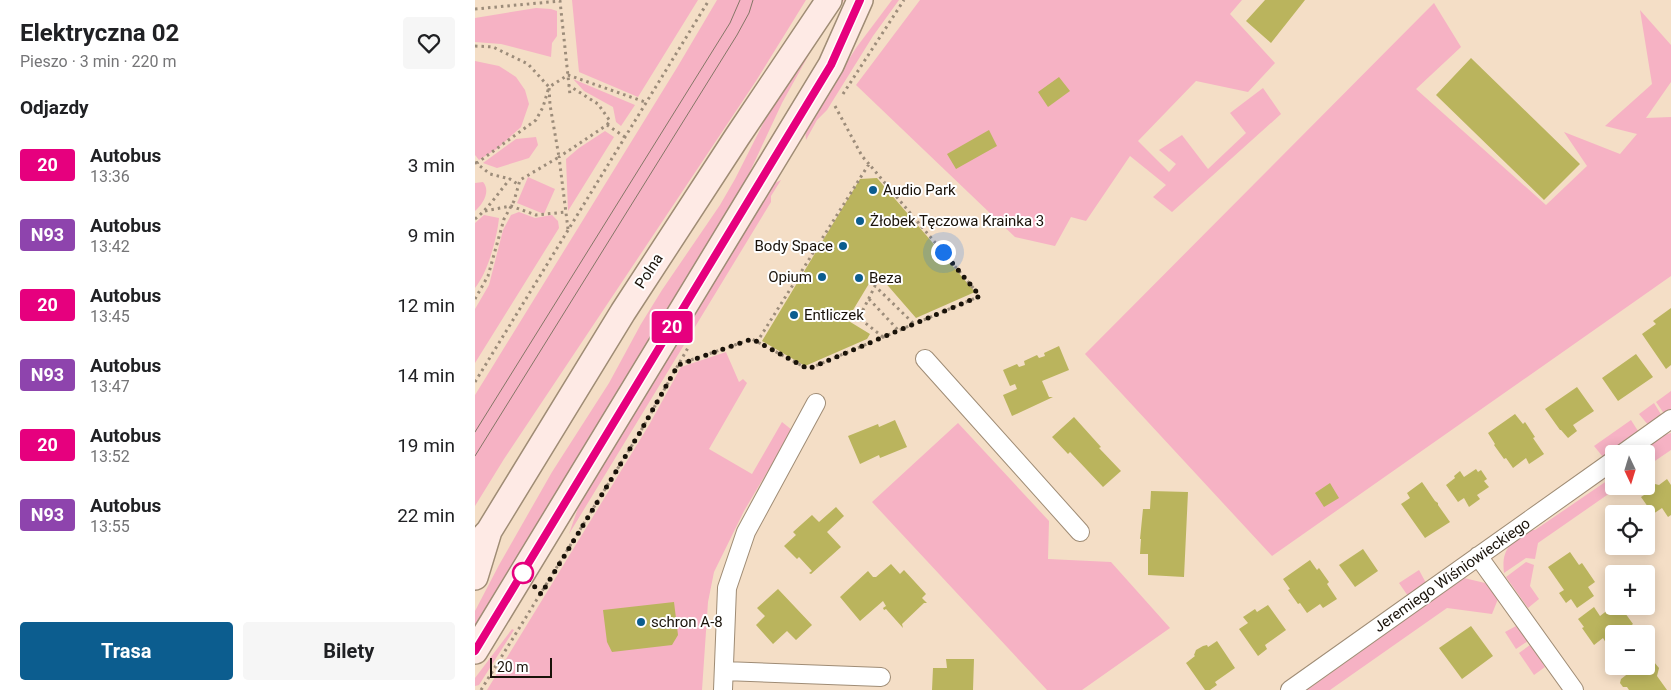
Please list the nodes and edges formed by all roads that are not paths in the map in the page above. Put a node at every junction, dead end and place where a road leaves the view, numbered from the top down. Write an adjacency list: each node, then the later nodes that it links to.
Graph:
1 (829, 0): 11 (street, Polna)
2 (860, 0): 4 (street)
3 (879, 0): 4 (street)
4 (831, 65): 14 (street)
5 (925, 359): 10 (street)
6 (816, 403): 15 (street)
7 (1671, 419): 8 (street)
8 (1635, 445)
9 (1605, 466): 12 (street, Jeremiego Wiśniowieckiego)
10 (1080, 532)
11 (482, 539): 13 (street, Polna)
12 (1478, 556): 18 (street, Jeremiego Wiśniowieckiego); 19 (street)
13 (475, 577)
14 (475, 651)
15 (724, 672): 16 (street); 17 (street)
16 (881, 677)
17 (723, 690)
18 (1289, 690)
19 (1574, 690)

